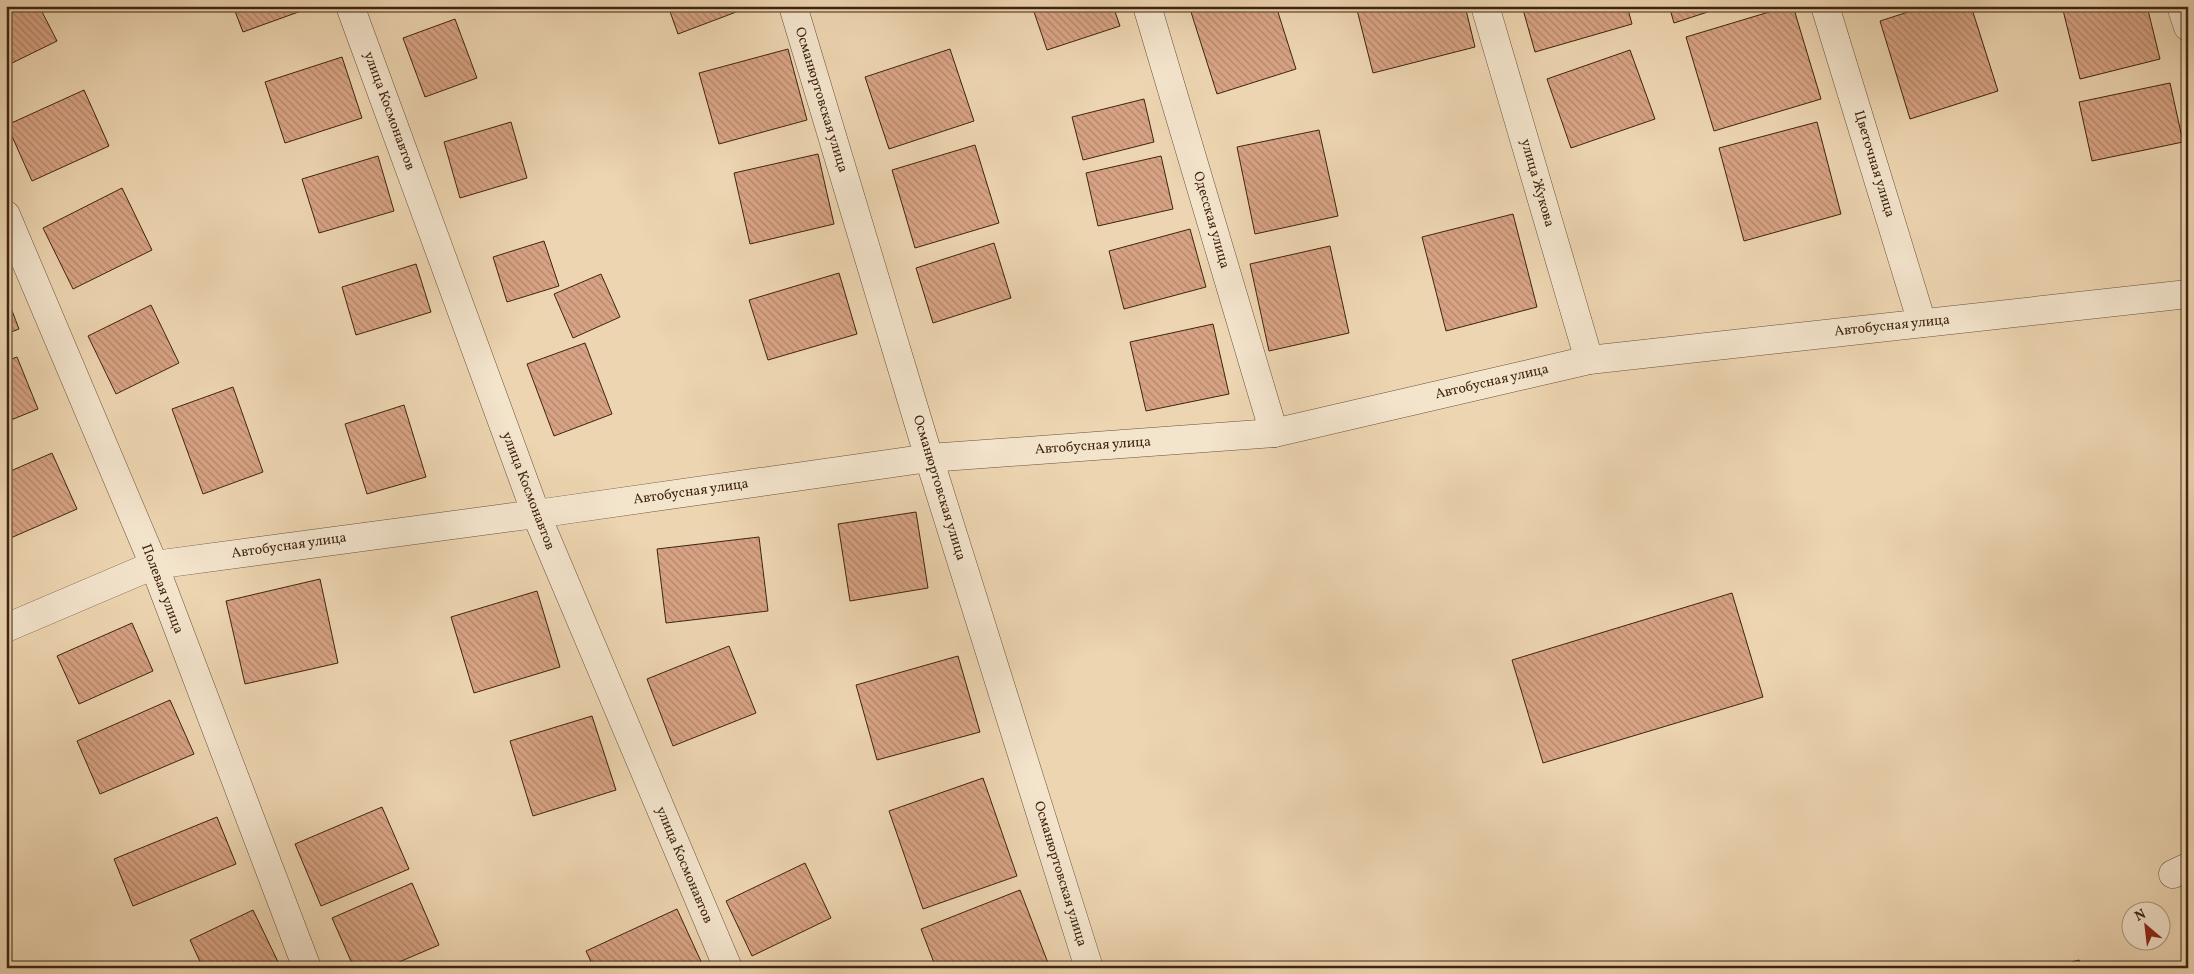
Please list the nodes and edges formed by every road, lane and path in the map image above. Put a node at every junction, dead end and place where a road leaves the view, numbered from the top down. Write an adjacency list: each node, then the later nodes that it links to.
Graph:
1 (350, 6): 14 (street, улица Космонавтов)
2 (793, 6): 13 (street, Османюртовская улица)
3 (1148, 6): 12 (street, Одесская улица)
4 (1485, 6): 11 (street, улица Жукова)
5 (1825, 6): 10 (street, Цветочная улица)
6 (2181, 6): 7 (street)
7 (2188, 27)
8 (6, 215): 15 (street, Полевая улица)
9 (2188, 294): 10 (street, Автобусная улица)
10 (1922, 323): 11 (street, Автобусная улица)
11 (1590, 360): 12 (street, Автобусная улица)
12 (1274, 433): 13 (street, Автобусная улица)
13 (929, 458): 14 (street, Автобусная улица); 19 (street, Османюртовская улица)
14 (536, 514): 15 (street, Автобусная улица); 18 (street, улица Космонавтов)
15 (154, 565): 16 (street, Автобусная улица); 17 (street, Полевая улица)
16 (6, 628)
17 (307, 968)
18 (728, 968)
19 (1089, 968)

